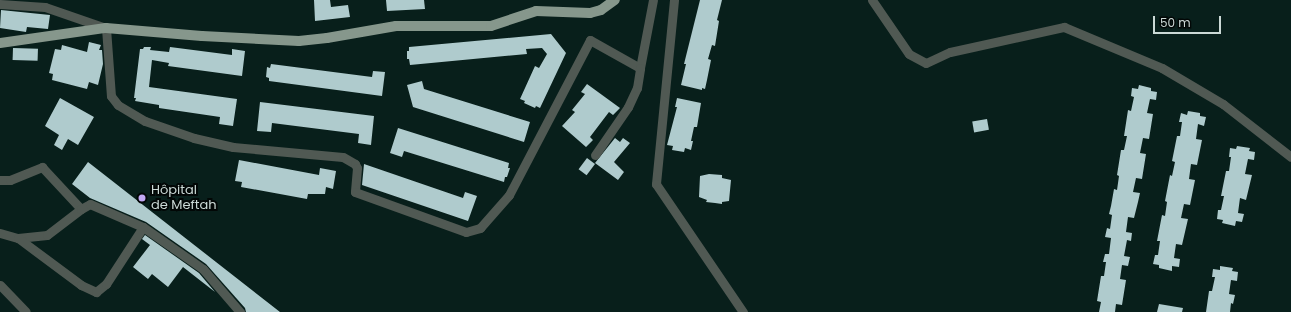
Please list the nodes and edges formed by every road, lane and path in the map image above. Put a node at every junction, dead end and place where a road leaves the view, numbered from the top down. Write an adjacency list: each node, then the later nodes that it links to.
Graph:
1 (614, 0): 6 (main road)
2 (653, 0): 8 (street)
3 (674, 0): 19 (street)
4 (872, 0): 10 (street)
5 (0, 4): 6 (street)
6 (106, 28): 7 (main road); 8 (street)
7 (0, 43)
8 (640, 68): 9 (street)
9 (595, 156)
10 (1291, 157)
11 (0, 180): 12 (street)
12 (81, 209): 13 (street); 15 (street)
13 (143, 228): 15 (street); 18 (street)
14 (0, 233): 15 (street)
15 (18, 238)
16 (0, 285): 17 (street)
17 (26, 312)
18 (240, 312)
19 (744, 312)

